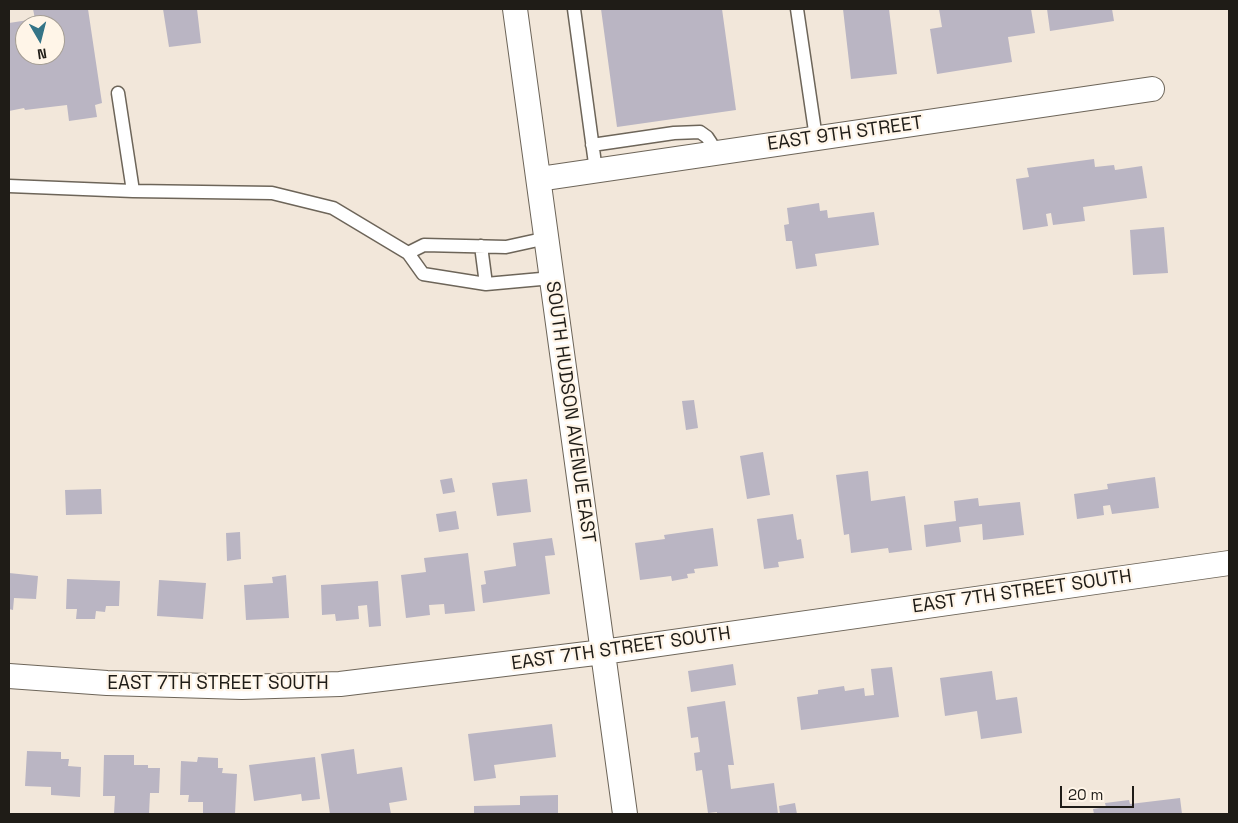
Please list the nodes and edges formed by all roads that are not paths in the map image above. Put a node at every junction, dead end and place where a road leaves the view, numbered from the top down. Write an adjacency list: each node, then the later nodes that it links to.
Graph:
1 (515, 9): 10 (street, SOUTH HUDSON AVENUE EAST)
2 (574, 9): 7 (lane)
3 (797, 9): 6 (lane)
4 (1152, 89): 6 (street, EAST 9TH STREET)
5 (118, 93): 12 (lane)
6 (816, 138): 8 (street, EAST 9TH STREET)
7 (592, 145): 8 (lane); 9 (lane)
8 (714, 153): 9 (street, EAST 9TH STREET)
9 (596, 171): 10 (street, EAST 9TH STREET)
10 (539, 179): 13 (street, SOUTH HUDSON AVENUE EAST)
11 (9, 186): 12 (lane)
12 (133, 191): 15 (lane)
13 (546, 238): 14 (lane); 16 (street, SOUTH HUDSON AVENUE EAST)
14 (481, 246): 15 (lane); 17 (lane)
15 (408, 253): 17 (lane)
16 (552, 278): 17 (lane); 19 (street, SOUTH HUDSON AVENUE EAST)
17 (486, 284)
18 (1229, 563): 19 (street, EAST 7TH STREET SOUTH)
19 (602, 652): 20 (street, EAST 7TH STREET SOUTH); 21 (street, SOUTH HUDSON AVENUE EAST)
20 (9, 676)
21 (625, 814)

